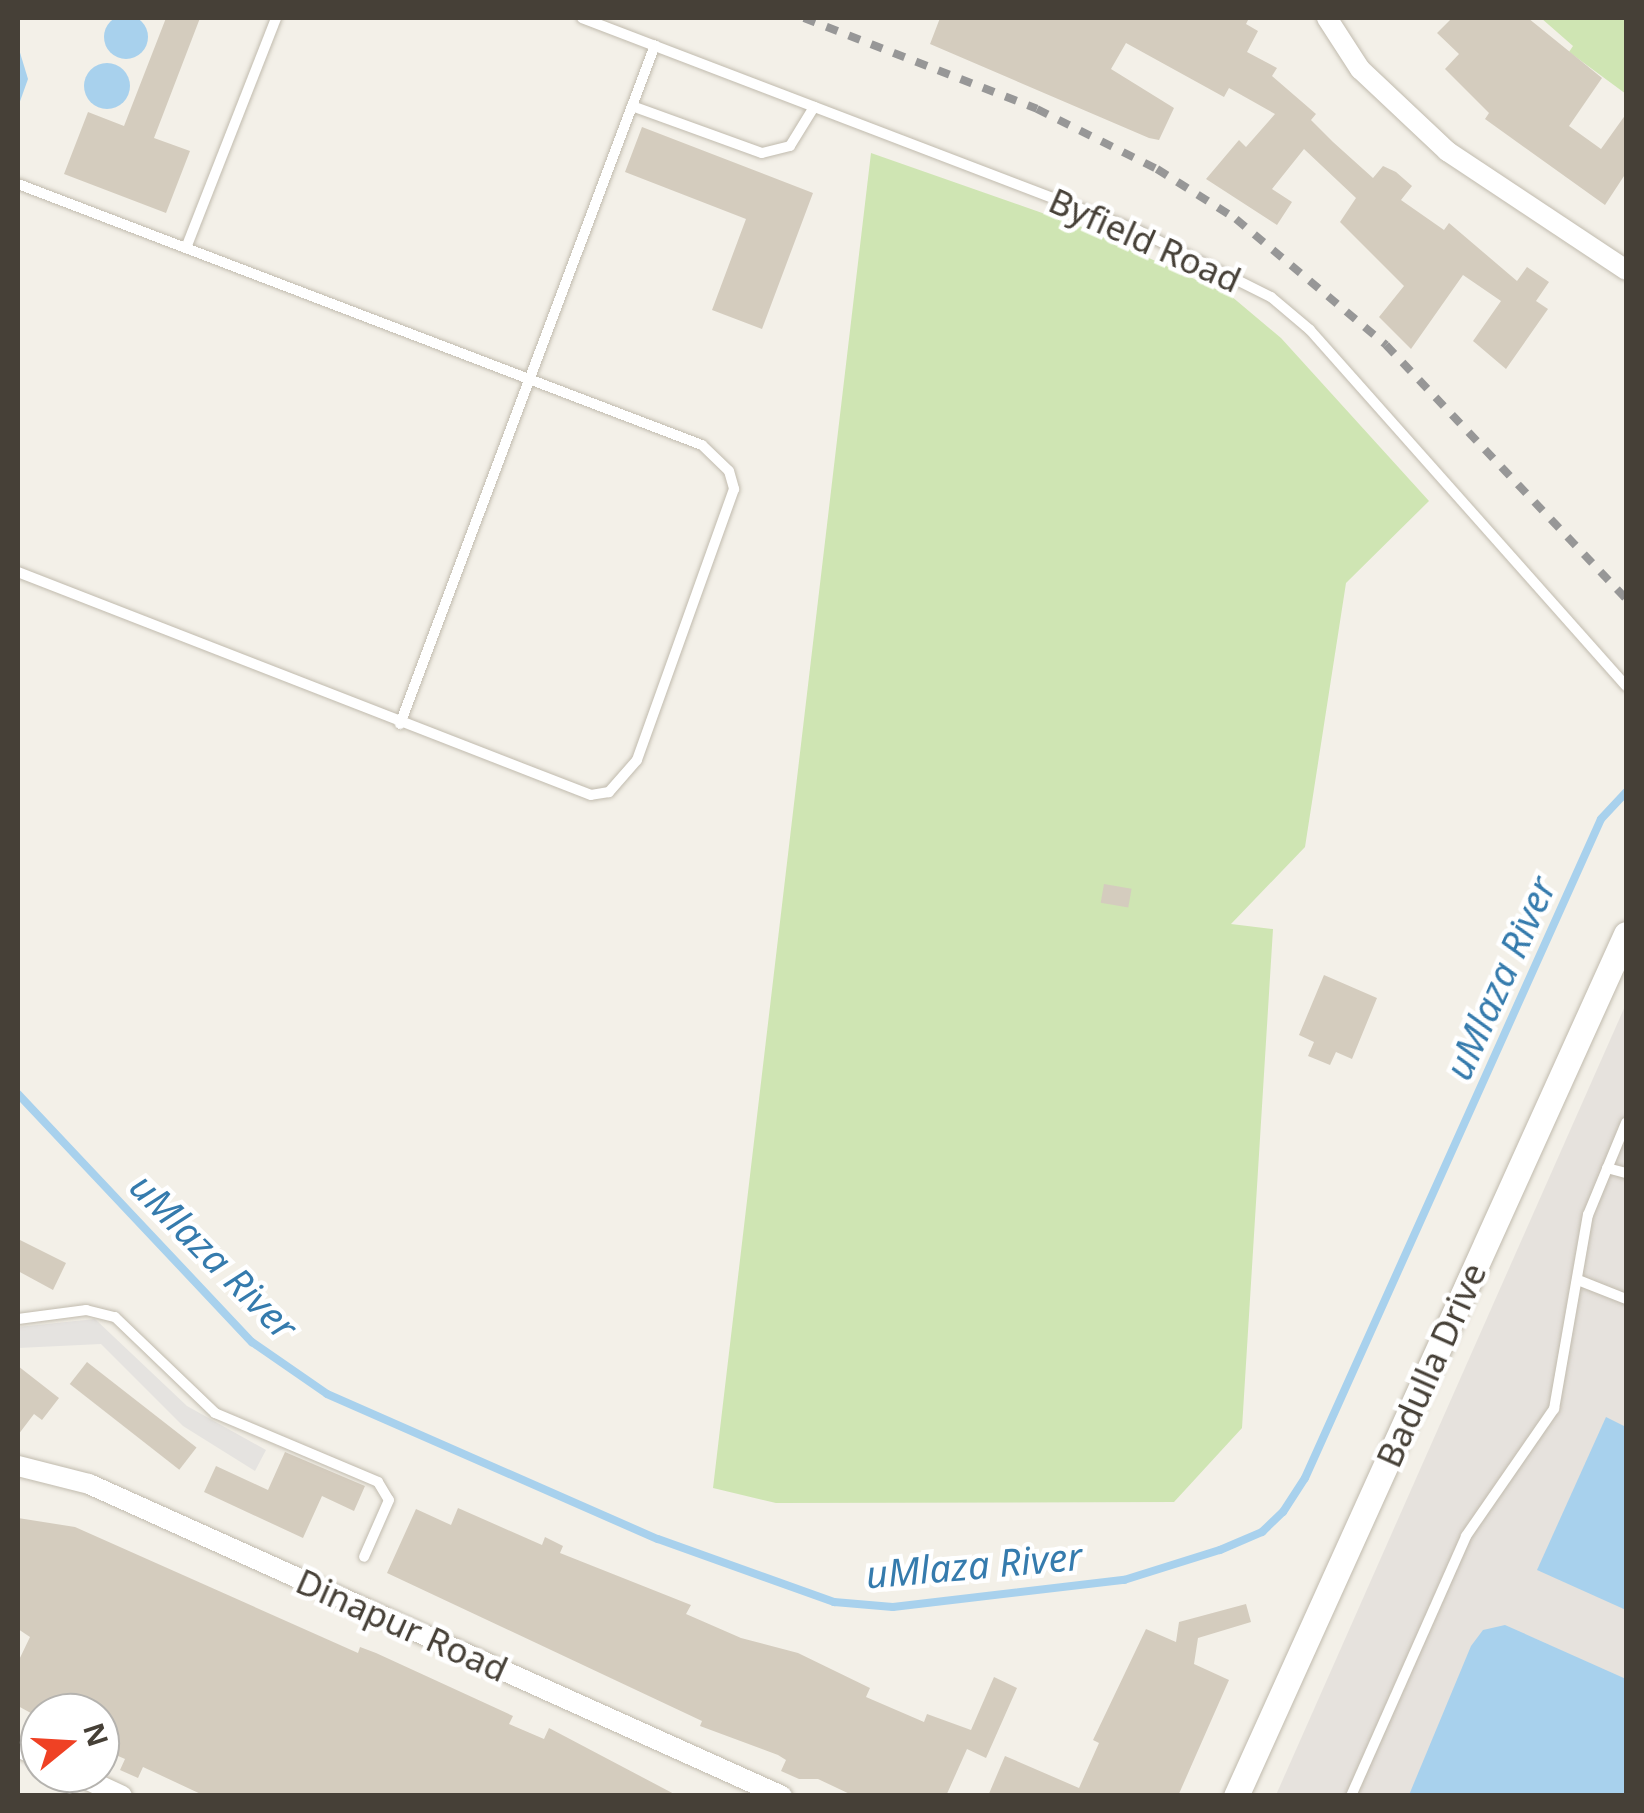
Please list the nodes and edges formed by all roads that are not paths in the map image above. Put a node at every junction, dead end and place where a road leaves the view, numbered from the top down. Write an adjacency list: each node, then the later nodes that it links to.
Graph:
1 (276, 18): 8 (lane)
2 (582, 18): 4 (lane, Byfield Road)
3 (1327, 18): 9 (street)
4 (655, 46): 5 (lane); 6 (lane, Byfield Road)
5 (632, 106): 6 (lane); 10 (lane)
6 (814, 107): 12 (lane, Byfield Road)
7 (18, 184): 8 (lane)
8 (186, 248): 10 (lane)
9 (1626, 270)
10 (528, 379): 13 (lane); 13 (lane)
11 (18, 572): 13 (lane)
12 (1626, 686)
13 (400, 724)
14 (1626, 934): 24 (street, Badulla Drive)
15 (1626, 1123): 16 (lane)
16 (1607, 1168): 17 (lane); 18 (lane)
17 (1626, 1174)
18 (1578, 1280): 19 (lane); 25 (lane)
19 (1626, 1299)
20 (18, 1318): 22 (lane)
21 (18, 1466): 23 (street, Dinapur Road)
22 (364, 1557)
23 (782, 1796)
24 (1236, 1796)
25 (1351, 1796)

